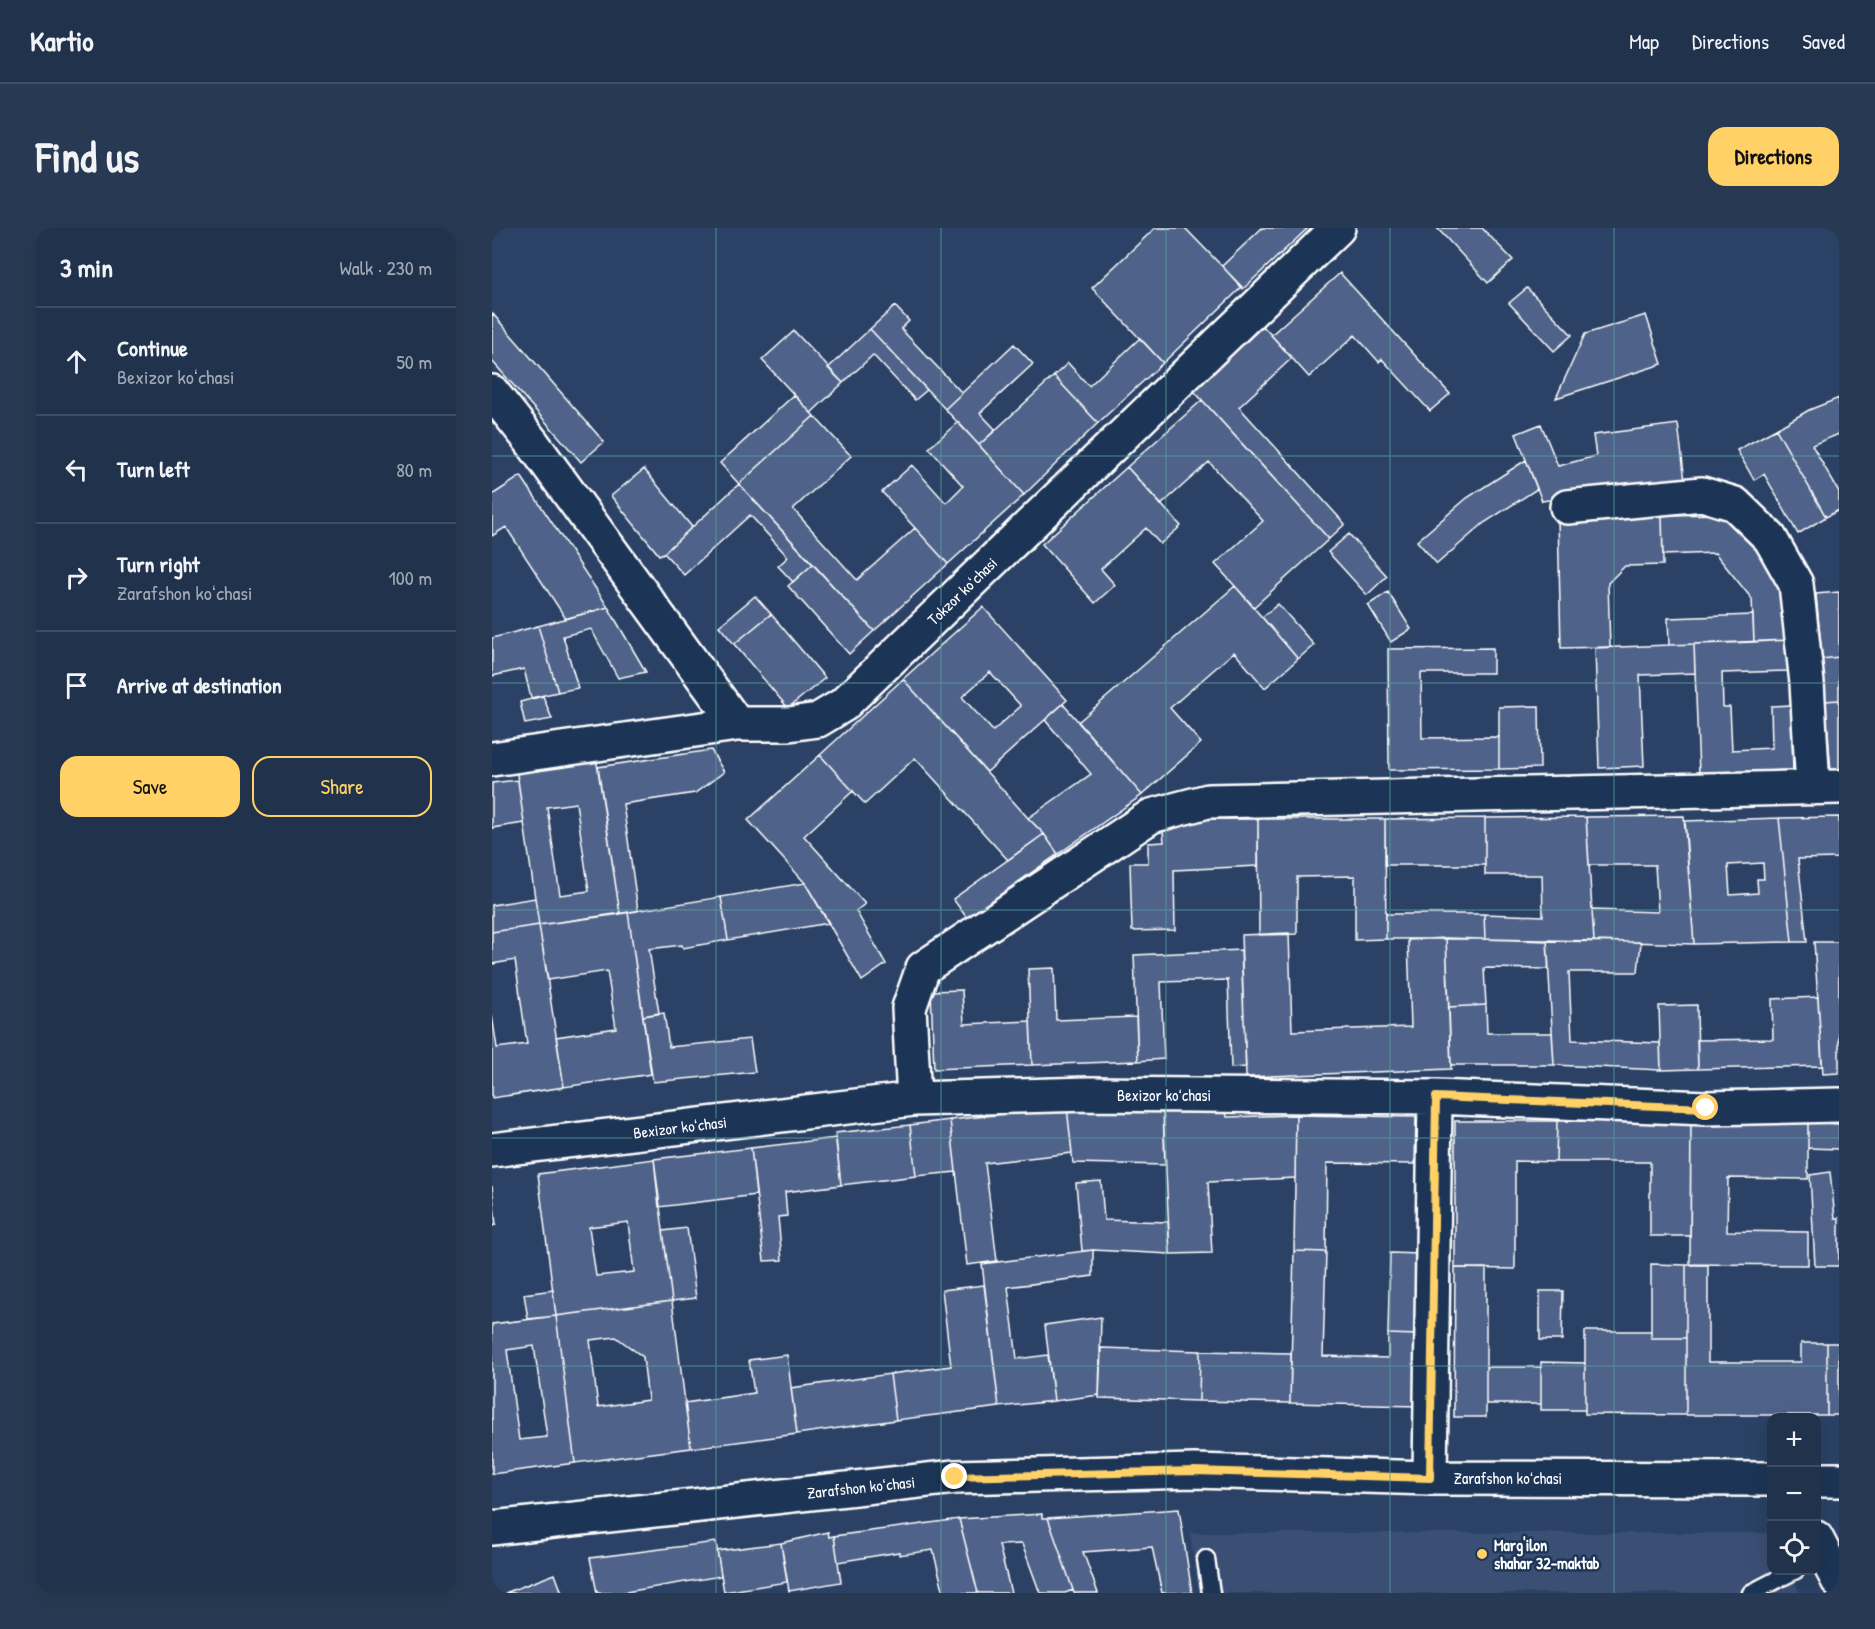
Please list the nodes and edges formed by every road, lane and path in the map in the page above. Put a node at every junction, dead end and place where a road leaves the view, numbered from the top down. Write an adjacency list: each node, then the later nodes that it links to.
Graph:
1 (1338, 228): 4 (street, Tokzor koʻchasi)
2 (492, 392): 4 (street)
3 (1567, 507): 6 (street)
4 (737, 724): 5 (street, Tokzor koʻchasi)
5 (492, 759)
6 (1826, 788): 8 (street)
7 (1436, 1097): 8 (street, Bexizor koʻchasi); 9 (street, Bexizor koʻchasi); 11 (street)
8 (914, 1099): 10 (street, Bexizor koʻchasi)
9 (1839, 1105)
10 (492, 1150)
11 (1430, 1478): 12 (street, Zarafshon koʻchasi); 15 (street, Zarafshon koʻchasi)
12 (1767, 1479)
13 (1821, 1480): 14 (street)
14 (1839, 1480)
15 (492, 1528)
16 (1206, 1559): 18 (lane)
17 (1786, 1575): 19 (lane)
18 (1210, 1593)
19 (1751, 1593)

